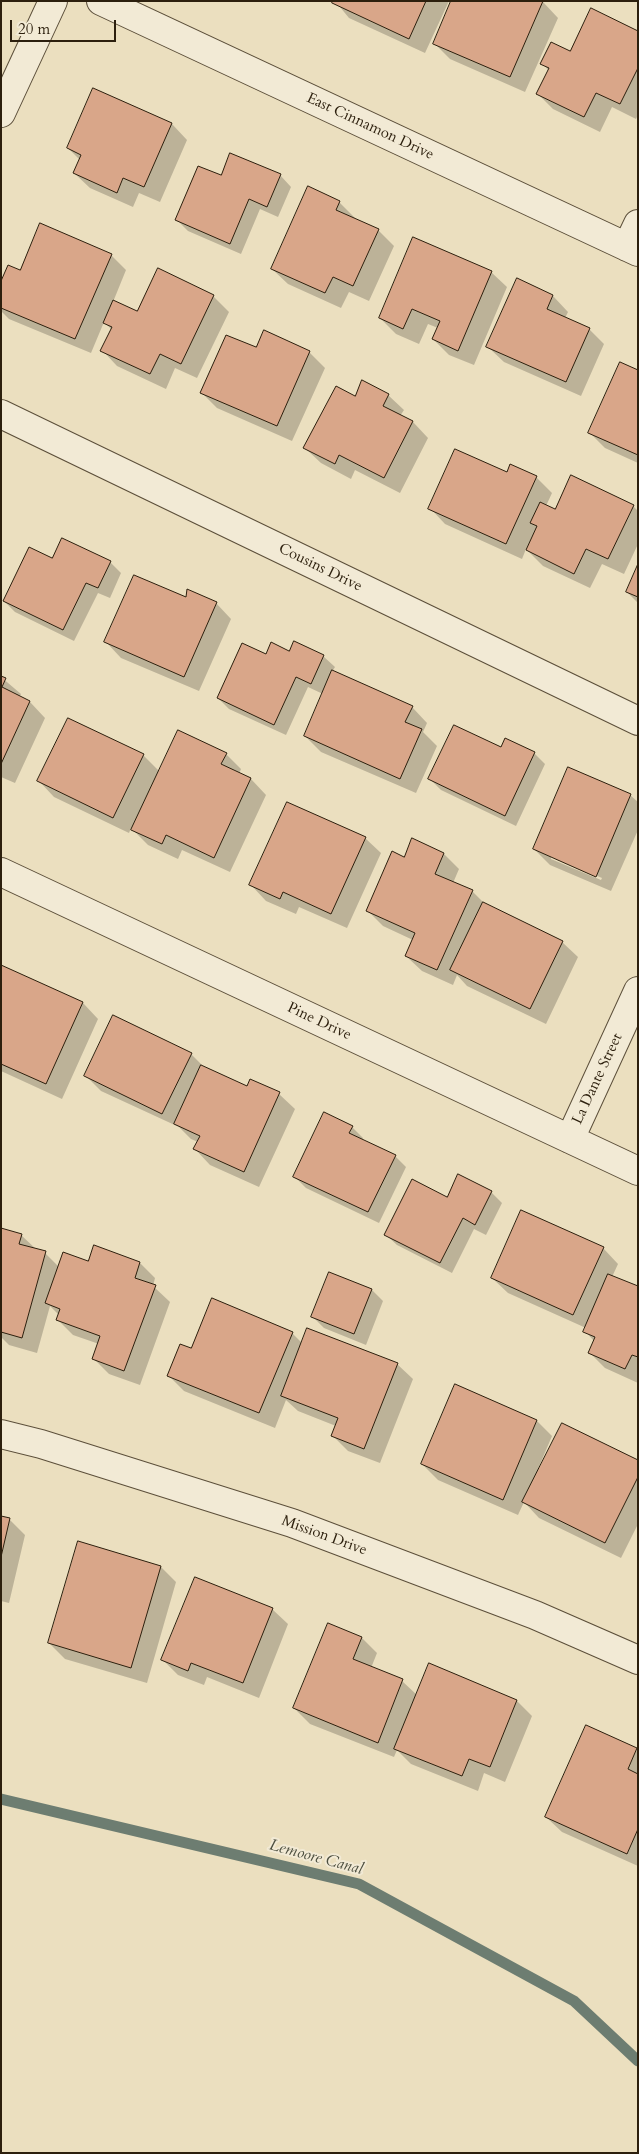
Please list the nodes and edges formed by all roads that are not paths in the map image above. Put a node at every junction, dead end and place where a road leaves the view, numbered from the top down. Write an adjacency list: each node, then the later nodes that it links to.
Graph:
1 (53, 1): 3 (street)
2 (101, 1): 4 (street, East Cinnamon Drive)
3 (1, 113)
4 (634, 241)
5 (1, 414): 6 (street, Cousins Drive)
6 (638, 721)
7 (1, 872): 9 (street, Pine Drive)
8 (638, 991): 9 (street, La Dante Street)
9 (570, 1139): 10 (street, Pine Drive)
10 (638, 1171)
11 (1, 1434): 12 (street, Mission Drive)
12 (638, 1660)

